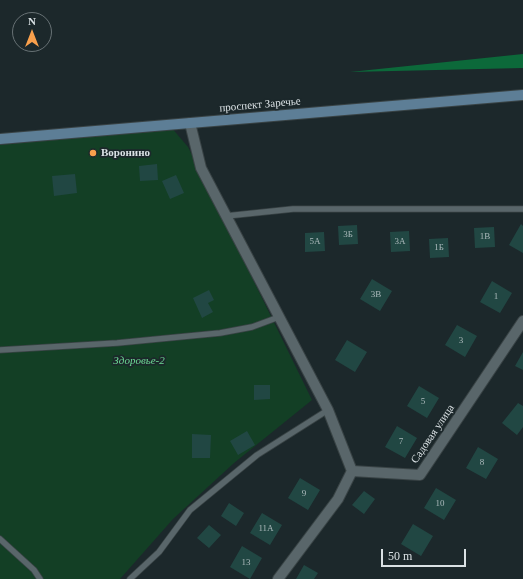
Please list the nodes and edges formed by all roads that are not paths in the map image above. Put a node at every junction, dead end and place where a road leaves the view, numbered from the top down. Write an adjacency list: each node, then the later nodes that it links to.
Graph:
1 (523, 95): 2 (street, проспект Заречье)
2 (190, 123): 3 (street, проспект Заречье); 5 (street)
3 (0, 139)
4 (523, 209): 5 (lane)
5 (226, 216): 6 (street)
6 (279, 317): 8 (lane); 9 (street)
7 (523, 321): 10 (street, Садовая улица)
8 (0, 350)
9 (328, 410): 10 (street); 13 (lane)
10 (352, 471): 14 (street)
11 (0, 539): 12 (lane)
12 (40, 579)
13 (130, 579)
14 (278, 579)

